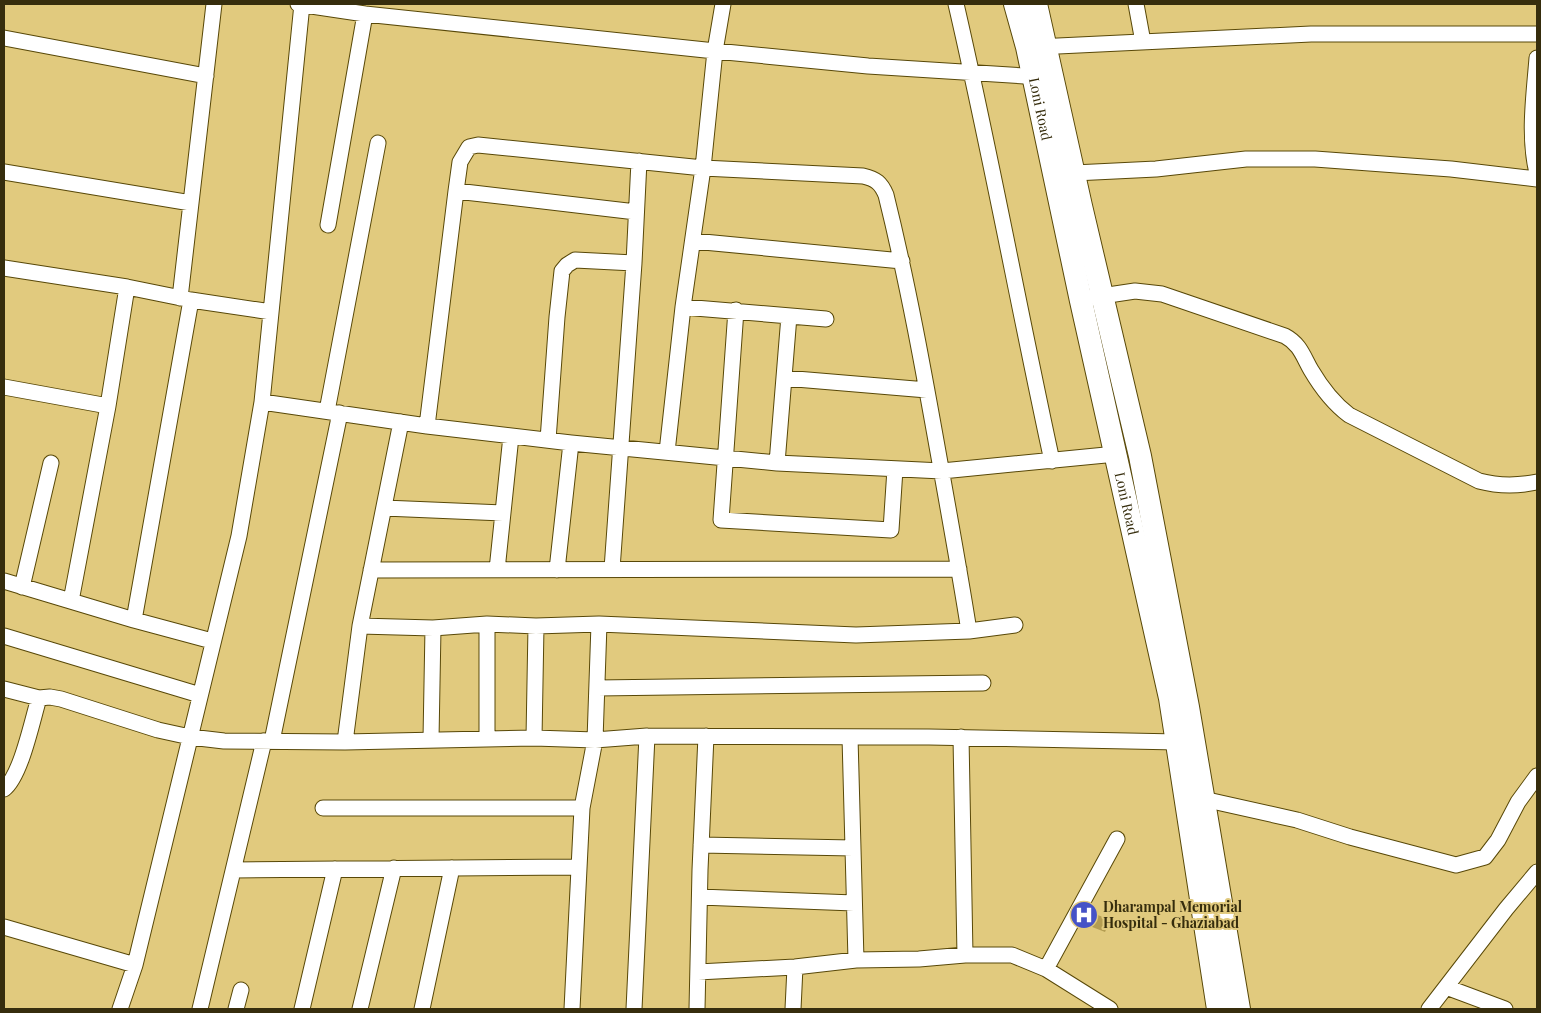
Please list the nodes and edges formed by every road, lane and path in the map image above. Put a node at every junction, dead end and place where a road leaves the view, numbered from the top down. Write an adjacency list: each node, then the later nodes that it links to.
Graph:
1 (214, 4): 17 (street)
2 (298, 4): 3 (street)
3 (302, 4): 9 (street); 40 (street)
4 (723, 4): 14 (street)
5 (956, 4): 16 (street)
6 (1015, 4): 13 (highway, Loni Road)
7 (1036, 4): 13 (highway, Loni Road)
8 (1136, 4): 12 (street)
9 (365, 14): 14 (street); 29 (street)
10 (1537, 34): 12 (street)
11 (4, 38): 17 (street)
12 (1143, 42): 13 (street)
13 (1036, 47): 18 (highway, Loni Road)
14 (715, 51): 16 (street); 21 (street)
15 (1537, 58): 24 (street)
16 (972, 73): 18 (street); 58 (street)
17 (206, 76): 27 (street)
18 (1043, 77): 23 (highway, Loni Road); 37 (highway, Loni Road)
19 (378, 143): 48 (street)
20 (639, 161): 21 (street); 26 (street); 28 (street)
21 (703, 168): 30 (street); 31 (street)
22 (4, 172): 27 (street)
23 (1074, 173): 25 (street); 35 (highway, Loni Road)
24 (1537, 173)
25 (1537, 179)
26 (456, 191): 28 (street); 50 (street)
27 (191, 203): 36 (street)
28 (636, 212): 32 (street)
29 (328, 225)
30 (693, 241): 31 (street); 38 (street)
31 (902, 261): 45 (street)
32 (634, 264): 52 (street); 54 (street)
33 (4, 268): 34 (street)
34 (127, 287): 36 (street); 47 (street)
35 (1102, 295): 37 (street); 63 (street); 103 (highway, Loni Road)
36 (186, 299): 40 (street); 74 (street)
37 (1081, 301): 56 (highway, Loni Road)
38 (683, 306): 39 (street); 55 (street)
39 (736, 310): 41 (street); 57 (street)
40 (270, 312): 46 (street)
41 (789, 316): 42 (street); 43 (street)
42 (826, 319)
43 (784, 378): 45 (street); 60 (street)
44 (4, 387): 47 (street)
45 (927, 390): 62 (street)
46 (262, 402): 48 (street); 83 (street)
47 (108, 406): 73 (street)
48 (334, 412): 49 (street); 98 (street)
49 (401, 422): 50 (street); 64 (street)
50 (427, 426): 51 (street)
51 (511, 436): 52 (street); 65 (street)
52 (548, 440): 53 (street)
53 (571, 443): 54 (street); 70 (street)
54 (621, 448): 55 (street); 66 (street)
55 (667, 452): 57 (street)
56 (1116, 454): 58 (street); 100 (highway, Loni Road)
57 (725, 458): 60 (street); 61 (street)
58 (1052, 460): 62 (street)
59 (51, 463): 72 (street)
60 (777, 463): 61 (street)
61 (895, 469): 62 (street)
62 (942, 471): 67 (street)
63 (1537, 482)
64 (384, 508): 65 (street); 68 (street)
65 (503, 513): 69 (street)
66 (612, 569): 67 (street); 70 (street)
67 (959, 569): 81 (street)
68 (371, 570): 69 (street); 78 (street)
69 (497, 570): 70 (street)
70 (558, 570)
71 (4, 581): 72 (street)
72 (22, 586): 73 (street)
73 (71, 601): 74 (street)
74 (134, 620): 83 (street)
75 (487, 624): 79 (street); 80 (street); 93 (street)
76 (598, 624): 79 (street); 81 (street); 85 (street)
77 (1015, 625): 81 (street)
78 (360, 626): 80 (street); 99 (street)
79 (536, 626): 94 (street)
80 (433, 628): 96 (street)
81 (969, 631)
82 (4, 636): 87 (street)
83 (212, 641): 87 (street)
84 (983, 683): 85 (street)
85 (597, 688): 97 (street)
86 (4, 689): 88 (street)
87 (200, 695): 89 (street)
88 (39, 698): 89 (street); 102 (street)
89 (190, 736): 98 (street); 120 (street)
90 (647, 736): 91 (street); 97 (street); 134 (street)
91 (706, 736): 92 (street); 107 (street)
92 (850, 736): 95 (street); 108 (street)
93 (488, 738): 94 (street); 96 (street)
94 (534, 738): 97 (street)
95 (961, 738): 100 (street); 118 (street)
96 (431, 739): 99 (street)
97 (595, 740): 105 (street)
98 (268, 741): 99 (street); 113 (street)
99 (345, 742)
100 (1178, 742): 137 (highway, Loni Road)
101 (1537, 776): 103 (street)
102 (4, 790)
103 (1203, 799): 138 (highway, Loni Road)
104 (323, 808): 105 (street)
105 (582, 808): 109 (street)
106 (1117, 839): 122 (street)
107 (701, 845): 108 (street); 115 (street)
108 (853, 848): 116 (street)
109 (578, 867): 111 (street); 133 (street)
110 (394, 868): 111 (street); 112 (street); 131 (street)
111 (452, 868): 132 (street)
112 (334, 869): 113 (street); 130 (street)
113 (234, 870): 128 (street)
114 (1537, 872): 124 (street)
115 (700, 897): 116 (street); 123 (street)
116 (854, 902): 119 (street)
117 (4, 927): 120 (street)
118 (965, 955): 119 (street); 122 (street)
119 (856, 960): 121 (street)
120 (135, 965): 127 (street)
121 (795, 967): 123 (street); 136 (street)
122 (1046, 969): 126 (street)
123 (698, 972): 135 (street)
124 (1446, 987): 139 (street); 140 (street)
125 (241, 990): 129 (street)
126 (1103, 1007)
127 (120, 1009)
128 (200, 1009)
129 (236, 1009)
130 (302, 1009)
131 (360, 1009)
132 (422, 1009)
133 (572, 1009)
134 (634, 1009)
135 (697, 1009)
136 (793, 1009)
137 (1218, 1009)
138 (1239, 1009)
139 (1429, 1009)
140 (1505, 1009)

